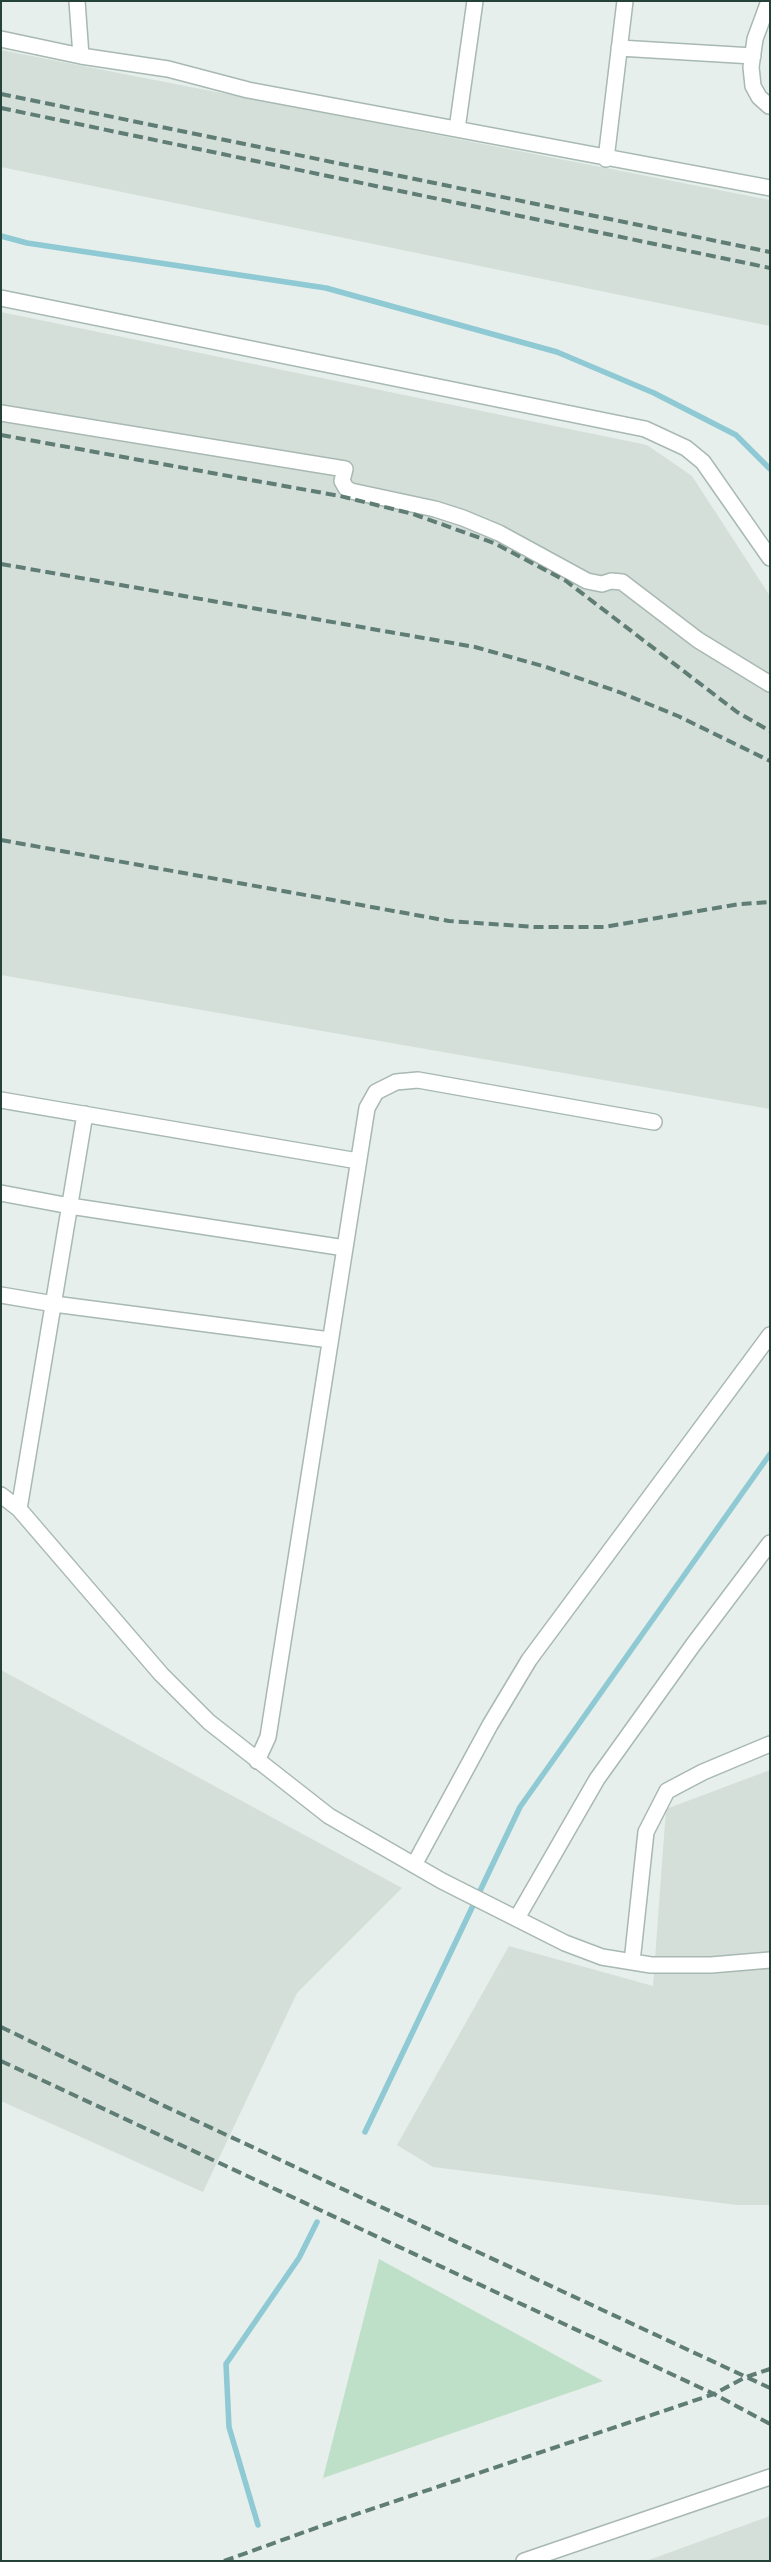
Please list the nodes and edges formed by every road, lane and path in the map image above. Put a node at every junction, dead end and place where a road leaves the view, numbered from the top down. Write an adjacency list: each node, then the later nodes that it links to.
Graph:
1 (77, 1): 7 (street)
2 (475, 1): 10 (street)
3 (625, 1): 6 (street)
4 (769, 1): 8 (street)
5 (1, 39): 7 (street)
6 (619, 48): 8 (street); 11 (street)
7 (81, 56): 10 (street)
8 (752, 56): 9 (street)
9 (769, 106)
10 (457, 129): 11 (street)
11 (606, 159): 12 (street)
12 (770, 188)
13 (1, 298): 15 (street)
14 (1, 413): 16 (street)
15 (770, 558)
16 (770, 684)
17 (1, 1100): 18 (street)
18 (85, 1114): 20 (street); 22 (street)
19 (654, 1122): 20 (street)
20 (358, 1161): 23 (street)
21 (1, 1193): 22 (street)
22 (70, 1206): 23 (street); 25 (street)
23 (345, 1248): 27 (street)
24 (1, 1295): 25 (street)
25 (54, 1304): 27 (street); 29 (street)
26 (770, 1335): 33 (street)
27 (330, 1340): 32 (street)
28 (1, 1495): 29 (street)
29 (19, 1509): 32 (street)
30 (769, 1547): 34 (street)
31 (770, 1744): 36 (street)
32 (257, 1762): 33 (street)
33 (414, 1865): 34 (street)
34 (517, 1918): 36 (street)
35 (770, 1960): 36 (street)
36 (632, 1962)
37 (770, 2477): 38 (street)
38 (524, 2561)

